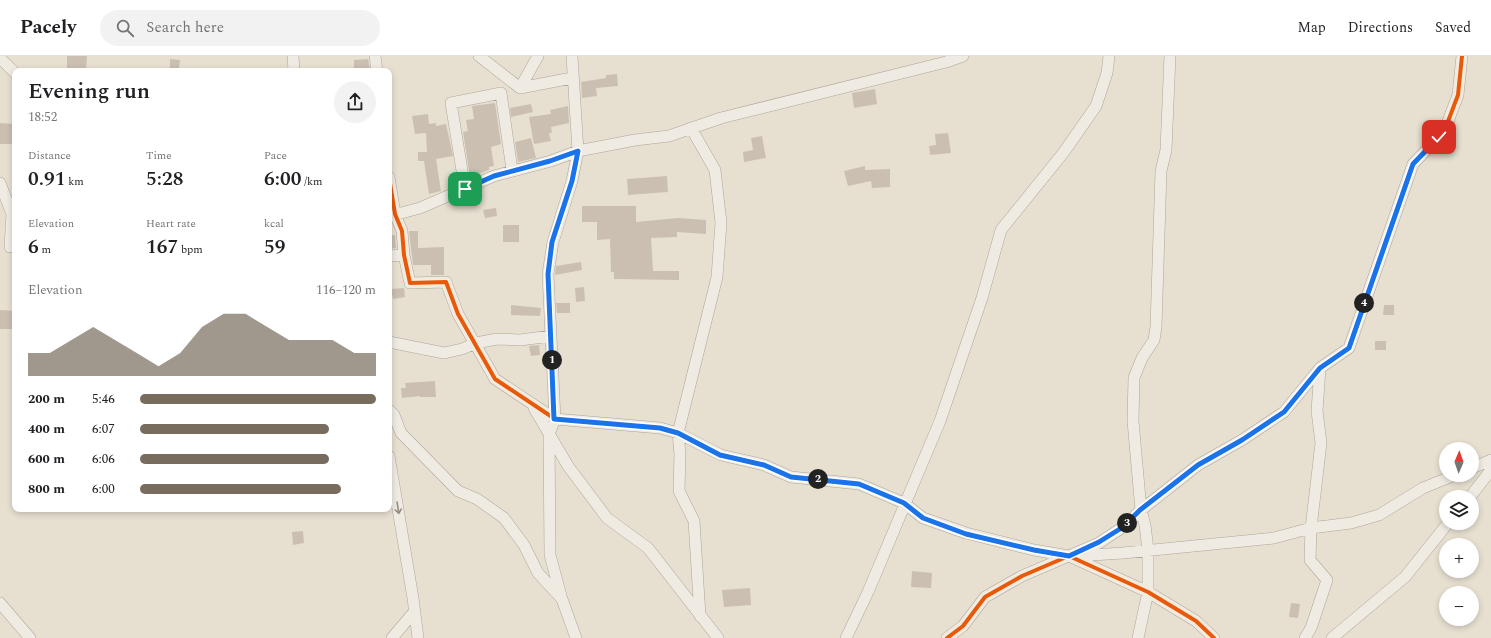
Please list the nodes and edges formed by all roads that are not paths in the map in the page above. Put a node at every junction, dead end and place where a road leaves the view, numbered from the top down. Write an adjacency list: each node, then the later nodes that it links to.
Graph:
1 (293, 56): 11 (street)
2 (375, 56): 12 (street)
3 (480, 56): 15 (street)
4 (538, 56): 15 (street)
5 (572, 56): 14 (street)
6 (963, 56): 16 (street)
7 (1109, 56): 40 (street)
8 (1170, 56): 41 (street)
9 (1462, 56): 28 (street)
10 (0, 58): 13 (street)
11 (294, 68)
12 (376, 68)
13 (12, 70)
14 (572, 78): 15 (street); 17 (street)
15 (520, 88)
16 (690, 128): 17 (street); 32 (street)
17 (578, 151): 18 (street); 25 (street)
18 (512, 170): 20 (street); 20 (street)
19 (0, 183): 22 (street)
20 (465, 189): 21 (street)
21 (392, 215): 23 (street)
22 (8, 247)
23 (404, 255): 24 (street); 27 (street)
24 (392, 256)
25 (551, 336): 27 (street); 31 (street)
26 (392, 343): 27 (street)
27 (476, 343): 29 (street)
28 (1320, 368): 41 (street); 42 (street)
29 (528, 401): 31 (street); 33 (street)
30 (392, 413): 47 (street)
31 (554, 419): 32 (street); 33 (street)
32 (678, 433): 40 (street); 50 (street)
33 (549, 434): 47 (street); 50 (street)
34 (1491, 460): 35 (street)
35 (1479, 465)
36 (1491, 470): 39 (street)
37 (1439, 482): 42 (street)
38 (392, 489): 49 (street, one-way to 49)
39 (1475, 490)
40 (904, 503): 45 (street); 56 (street)
41 (1140, 510): 44 (street); 45 (street)
42 (1311, 528): 44 (street); 60 (street)
43 (1442, 530): 61 (street)
44 (1148, 550): 45 (street); 46 (street)
45 (1069, 556): 46 (street); 57 (street)
46 (1148, 592): 58 (street); 59 (street)
47 (562, 599): 54 (street)
48 (0, 603): 51 (street)
49 (414, 612): 52 (street); 53 (street)
50 (700, 616): 55 (street)
51 (30, 638)
52 (392, 638)
53 (418, 638)
54 (576, 638)
55 (718, 638)
56 (846, 638)
57 (947, 638)
58 (1138, 638)
59 (1214, 638)
60 (1305, 638)
61 (1332, 638)

